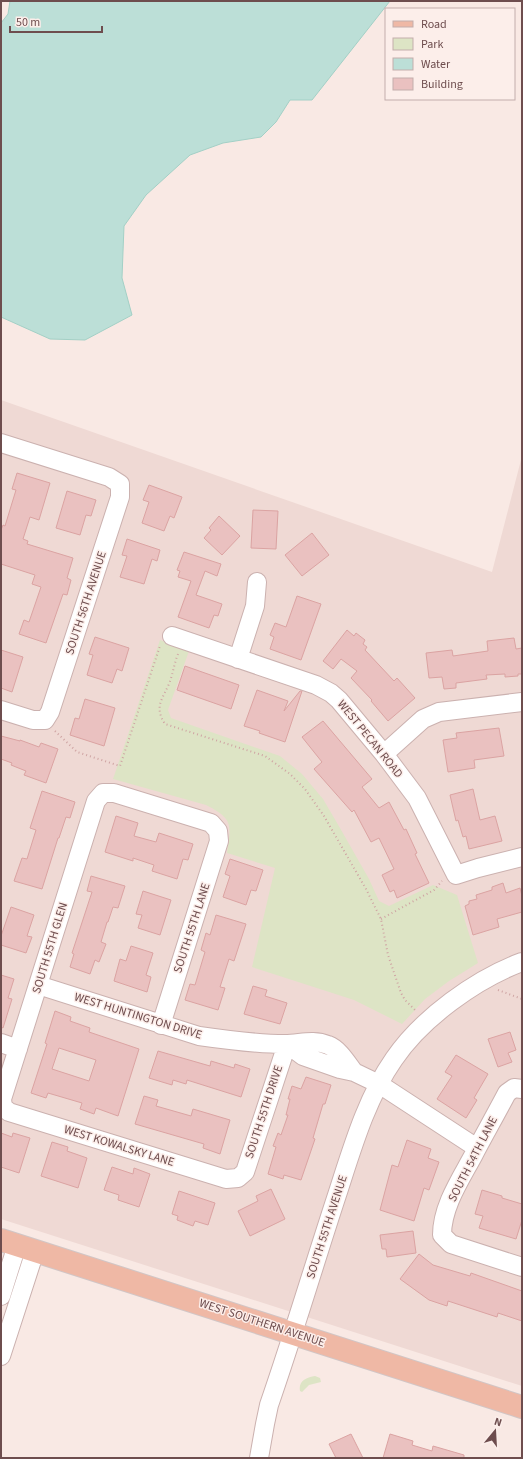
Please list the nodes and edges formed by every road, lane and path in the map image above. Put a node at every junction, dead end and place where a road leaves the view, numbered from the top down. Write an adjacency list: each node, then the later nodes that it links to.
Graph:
1 (2, 448): 7 (street, SOUTH 56TH AVENUE)
2 (257, 582): 4 (street)
3 (172, 640): 4 (street, WEST PECAN ROAD); 7 (path); 12 (path)
4 (238, 659): 8 (street, WEST PECAN ROAD)
5 (522, 702): 8 (street)
6 (1, 710): 7 (street)
7 (45, 720)
8 (384, 754): 11 (street, WEST PECAN ROAD)
9 (104, 792): 15 (street, SOUTH 55TH GLEN); 18 (street, SOUTH 55TH LANE)
10 (522, 857): 11 (street)
11 (453, 868): 12 (path)
12 (381, 919): 17 (path)
13 (522, 962): 14 (street, SOUTH 55TH AVENUE)
14 (483, 981): 16 (path); 17 (street, SOUTH 55TH AVENUE)
15 (38, 986): 18 (street, WEST HUNTINGTON DRIVE); 22 (street, SOUTH 55TH GLEN)
16 (522, 999)
17 (430, 1019): 25 (street, SOUTH 55TH AVENUE)
18 (161, 1025): 21 (street, WEST HUNTINGTON DRIVE)
19 (321, 1043): 21 (street, WEST HUNTINGTON DRIVE); 23 (street); 24 (street, WEST HUNTINGTON DRIVE)
20 (1, 1044): 22 (street)
21 (287, 1044): 23 (street, WEST HUNTINGTON DRIVE); 29 (street, SOUTH 55TH DRIVE)
22 (18, 1049): 27 (street, SOUTH 55TH GLEN)
23 (315, 1060): 24 (street, WEST HUNTINGTON DRIVE)
24 (354, 1072): 25 (street, WEST HUNTINGTON DRIVE)
25 (379, 1084): 28 (street, WEST HUNTINGTON DRIVE); 34 (street, SOUTH 55TH AVENUE)
26 (518, 1089): 28 (street, SOUTH 54TH LANE)
27 (3, 1107): 29 (street, WEST KOWALSKY LANE)
28 (477, 1148): 31 (street, SOUTH 54TH LANE)
29 (238, 1178)
30 (18, 1245): 32 (street); 33 (street); 34 (main road, WEST SOUTHERN AVENUE)
31 (522, 1267)
32 (1, 1296)
33 (6, 1322): 35 (street)
34 (293, 1333): 36 (main road, WEST SOUTHERN AVENUE); 37 (street, SOUTH 55TH AVENUE)
35 (1, 1356)
36 (522, 1407)
37 (260, 1458)

